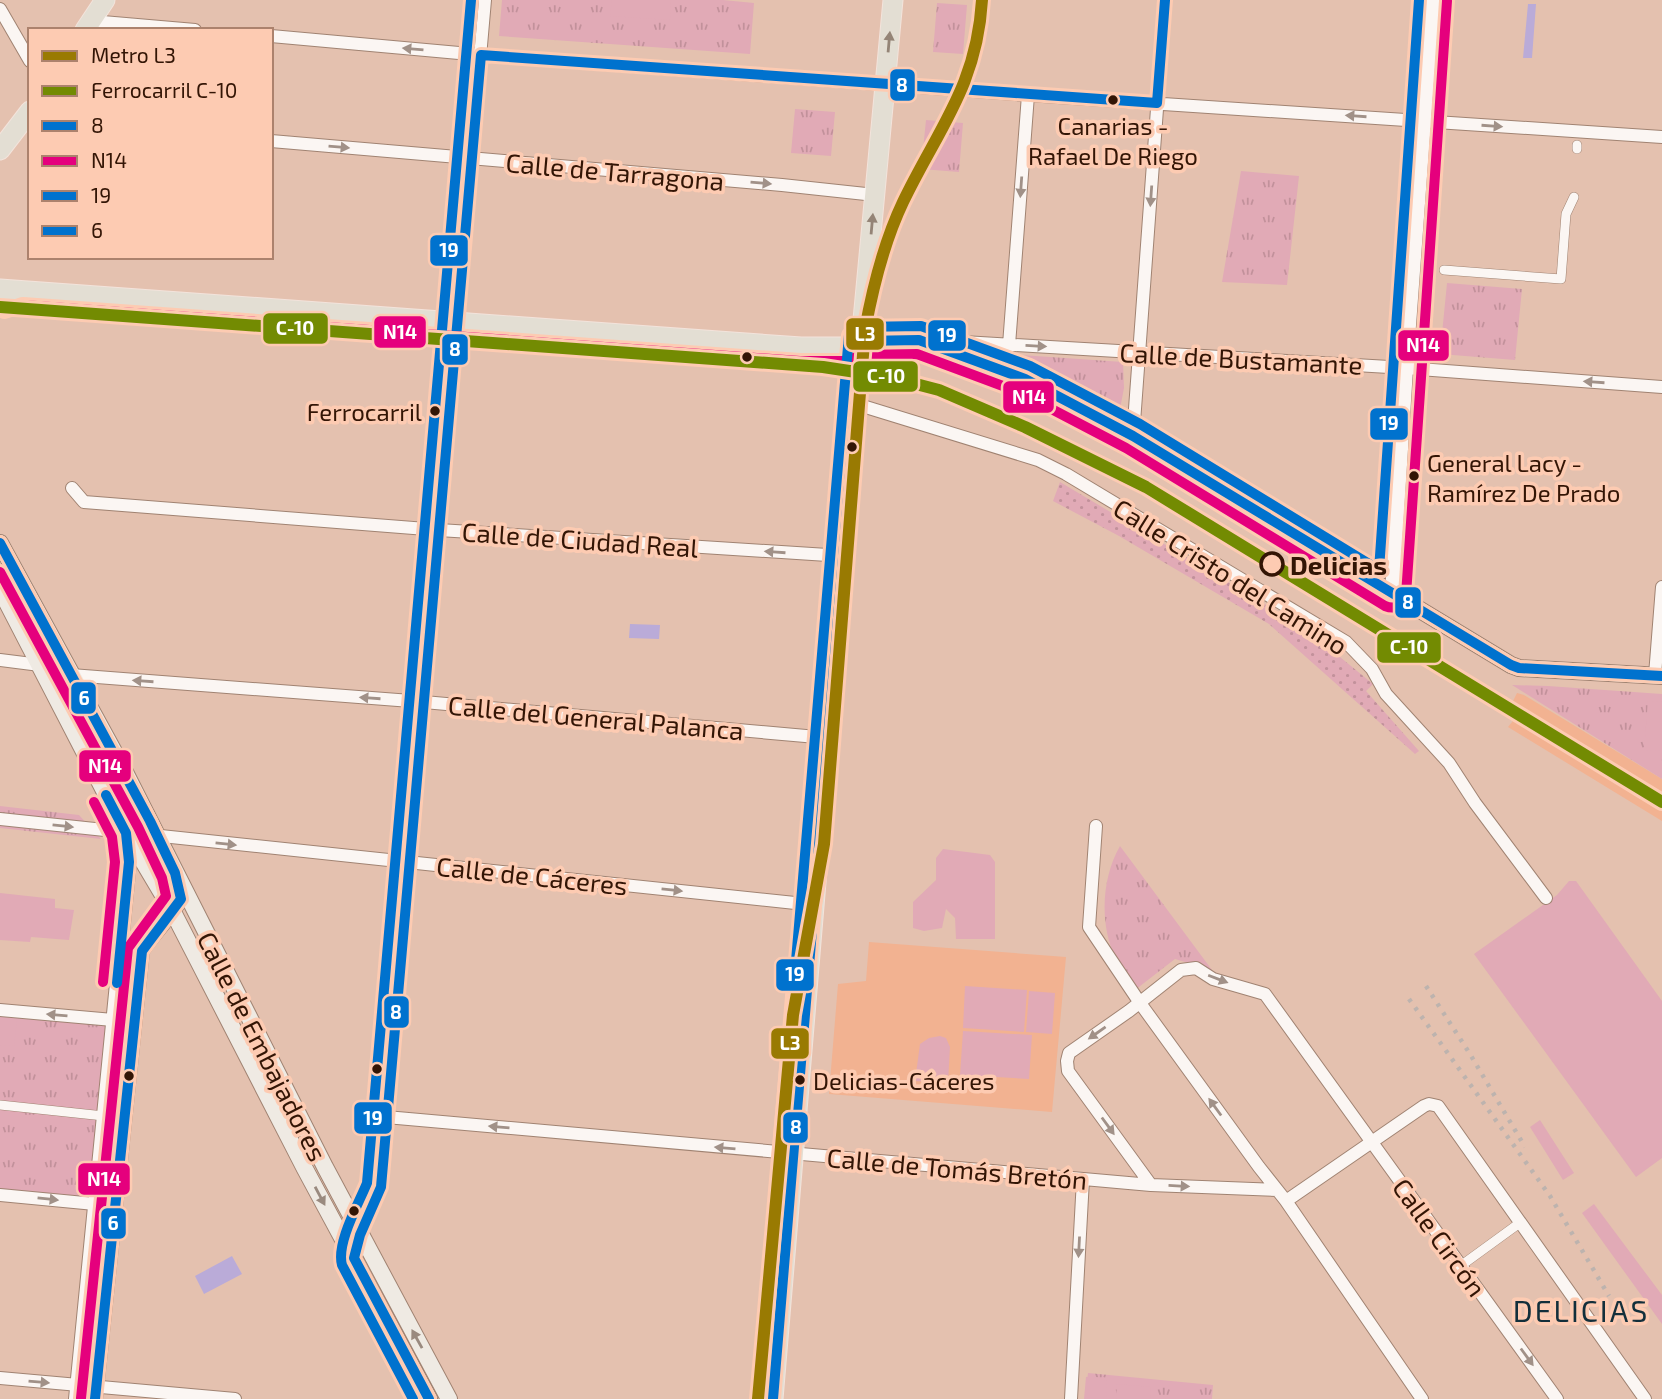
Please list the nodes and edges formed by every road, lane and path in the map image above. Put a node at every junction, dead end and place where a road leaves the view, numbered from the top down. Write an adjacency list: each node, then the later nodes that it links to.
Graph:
1 (105, 0): 7 (main road)
2 (485, 0): 10 (street)
3 (893, 0): 12 (main road, one-way to 3)
4 (1165, 0): 14 (street)
5 (1433, 0): 16 (street)
6 (0, 9): 11 (street)
7 (88, 25): 8 (street)
8 (152, 28)
9 (273, 36): 10 (street, one-way to 9)
10 (481, 55): 12 (street); 20 (street)
11 (28, 58)
12 (886, 83): 13 (street); 21 (main road)
13 (1028, 95): 14 (street); 30 (street, one-way to 30)
14 (1157, 103): 16 (street, one-way to 14); 31 (street, one-way to 31)
15 (28, 117): 19 (main road)
16 (1424, 121): 17 (street, one-way to 17); 32 (street)
17 (1662, 137)
18 (273, 141): 20 (street, Calle de Tarragona, one-way to 20)
19 (0, 150)
20 (472, 159): 21 (street, Calle de Tarragona, one-way to 21); 27 (street)
21 (875, 195): 29 (main road, one-way to 21)
22 (1574, 197): 23 (street)
23 (1444, 270)
24 (0, 289): 25 (main road)
25 (22, 290): 26 (main road); 27 (main road)
26 (0, 297)
27 (457, 320): 29 (main road); 37 (street)
28 (919, 340): 29 (main road, Calle de Bustamante); 30 (street, Calle de Bustamante); 35 (main road)
29 (861, 341): 34 (main road)
30 (1009, 345): 31 (street, Calle de Bustamante, one-way to 31)
31 (1140, 352): 32 (street, Calle de Bustamante); 35 (street)
32 (1406, 368): 33 (street, Calle de Bustamante, one-way to 32); 42 (street)
33 (1662, 387)
34 (856, 404): 39 (main road); 55 (street, Calle Cristo del Camino)
35 (1133, 436): 42 (main road)
36 (72, 488): 37 (street, Calle de Ciudad Real)
37 (439, 530): 39 (street, Calle de Ciudad Real, one-way to 37); 47 (street)
38 (0, 543): 45 (main road, Calle de Embajadores)
39 (843, 556): 48 (main road)
40 (1662, 587): 46 (street)
41 (0, 589): 44 (main road, Calle de Embajadores)
42 (1392, 594): 46 (main road)
43 (0, 660): 44 (street)
44 (40, 666): 51 (main road, Calle de Embajadores)
45 (71, 675): 47 (street, Calle del General Palanca, one-way to 45); 52 (main road, Calle de Embajadores)
46 (1659, 675)
47 (425, 702): 48 (street, Calle del General Palanca); 53 (street)
48 (828, 738): 56 (main road)
49 (0, 820): 51 (street, Calle de Cáceres, one-way to 51)
50 (1096, 826): 58 (street)
51 (126, 833): 52 (street, Calle de Cáceres); 57 (main road, Calle de Embajadores); 60 (street)
52 (158, 838): 53 (street, Calle de Cáceres, one-way to 53); 54 (main road, Calle de Embajadores)
53 (411, 863): 56 (street, Calle de Cáceres, one-way to 56); 64 (street)
54 (175, 873): 57 (street); 74 (main road, Calle de Embajadores)
55 (1546, 898)
56 (814, 905): 66 (main road)
57 (173, 912): 61 (street); 80 (main road, Calle de Embajadores, one-way to 80)
58 (1140, 1003): 65 (street, Calle Circón, one-way to 65); 68 (street, Calle Circón, one-way to 68); 71 (street, one-way to 58)
59 (0, 1010): 60 (street, one-way to 59)
60 (113, 1020): 61 (street); 63 (street)
61 (132, 1033): 70 (street)
62 (0, 1105): 63 (street)
63 (104, 1116): 72 (street)
64 (386, 1117): 66 (street, Calle de Tomás Bretón, one-way to 64); 74 (street)
65 (1372, 1143): 71 (street); 73 (street); 85 (street, Calle Circón, one-way to 85)
66 (793, 1154): 67 (street, Calle de Tomás Bretón); 82 (main road)
67 (1083, 1179): 68 (street, Calle de Tomás Bretón); 83 (street, one-way to 83)
68 (1151, 1185): 71 (street, Calle de Tomás Bretón, one-way to 71)
69 (0, 1195): 72 (street, one-way to 72)
70 (116, 1195): 72 (street); 78 (street)
71 (1282, 1196): 84 (street)
72 (95, 1204): 77 (street)
73 (1521, 1222): 75 (street); 86 (street)
74 (360, 1235): 81 (main road, Calle de Embajadores, one-way to 74)
75 (1466, 1262)
76 (0, 1378): 77 (street, one-way to 77)
77 (76, 1392): 78 (street)
78 (96, 1392): 79 (street)
79 (235, 1399)
80 (429, 1399)
81 (449, 1399)
82 (773, 1399)
83 (1071, 1399)
84 (1422, 1399)
85 (1557, 1399)
86 (1646, 1399)

